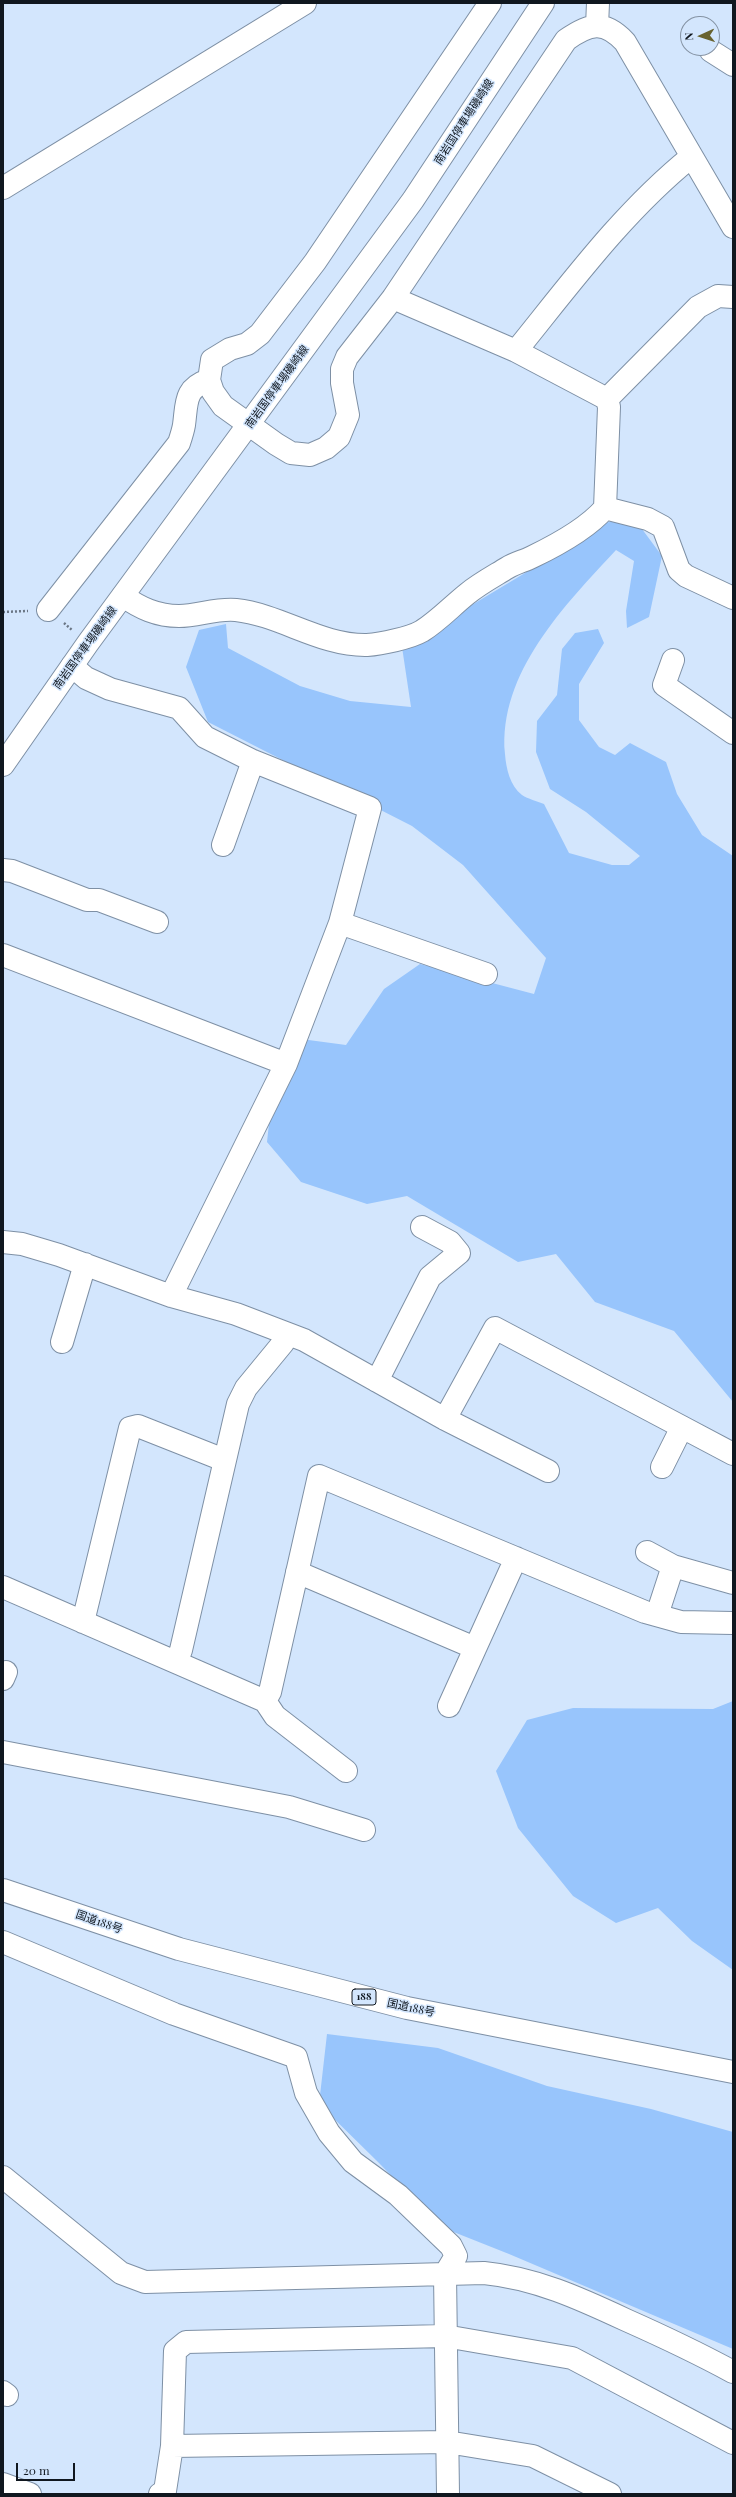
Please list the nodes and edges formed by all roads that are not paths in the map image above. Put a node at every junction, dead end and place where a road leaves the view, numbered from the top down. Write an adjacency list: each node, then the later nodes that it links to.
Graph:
1 (305, 3): 9 (main road)
2 (490, 3): 14 (main road)
3 (543, 3): 16 (main road, 南岩国停車場磯崎線)
4 (598, 3): 5 (main road)
5 (597, 26): 8 (main road); 12 (main road)
6 (719, 56): 7 (main road)
7 (733, 64)
8 (691, 156): 10 (main road); 13 (main road)
9 (3, 188)
10 (733, 227)
11 (733, 297): 15 (main road)
12 (392, 298): 13 (main road); 16 (main road)
13 (516, 351): 15 (main road)
14 (208, 380): 16 (main road); 20 (main road)
15 (608, 399): 17 (main road)
16 (250, 425): 18 (main road, 南岩国停車場磯崎線)
17 (605, 508): 18 (main road); 19 (main road)
18 (123, 596): 22 (main road, 南岩国停車場磯崎線)
19 (733, 598)
20 (48, 610)
21 (673, 660): 23 (main road)
22 (72, 666): 24 (main road); 25 (main road, 南岩国停車場磯崎線)
23 (733, 733)
24 (254, 761): 26 (main road); 29 (main road)
25 (3, 765)
26 (223, 845)
27 (3, 870): 28 (main road)
28 (157, 922)
29 (340, 923): 31 (main road); 32 (main road)
30 (3, 955): 32 (main road)
31 (486, 974)
32 (286, 1064): 36 (main road)
33 (422, 1227): 39 (main road)
34 (3, 1242): 35 (main road)
35 (85, 1264): 36 (main road); 38 (main road)
36 (171, 1296): 37 (main road)
37 (287, 1334): 39 (main road); 43 (main road)
38 (62, 1342)
39 (377, 1381): 40 (main road)
40 (445, 1419): 41 (main road); 45 (main road)
41 (682, 1427): 42 (main road); 44 (main road)
42 (733, 1454)
43 (224, 1460): 53 (main road); 56 (main road)
44 (662, 1467)
45 (548, 1471)
46 (647, 1552): 48 (main road)
47 (516, 1558): 49 (main road); 52 (main road); 55 (main road)
48 (673, 1566): 50 (main road); 52 (main road)
49 (297, 1572): 55 (main road); 57 (main road)
50 (733, 1583)
51 (3, 1587): 53 (main road)
52 (657, 1615): 54 (main road)
53 (83, 1622): 56 (main road)
54 (733, 1623)
55 (475, 1648): 58 (main road)
56 (177, 1661): 57 (main road)
57 (265, 1701): 60 (main road)
58 (449, 1706)
59 (3, 1752): 61 (main road)
60 (346, 1771)
61 (364, 1830)
62 (3, 1890): 64 (main road, 国道188号 / 188)
63 (3, 1942): 66 (main road)
64 (733, 2072)
65 (3, 2177): 66 (main road)
66 (446, 2274): 67 (main road); 68 (main road)
67 (445, 2336): 69 (main road); 70 (main road); 71 (main road)
68 (733, 2372)
69 (447, 2442): 71 (main road); 73 (main road); 74 (main road)
70 (733, 2443)
71 (172, 2446): 72 (main road)
72 (160, 2494)
73 (448, 2494)
74 (610, 2494)

